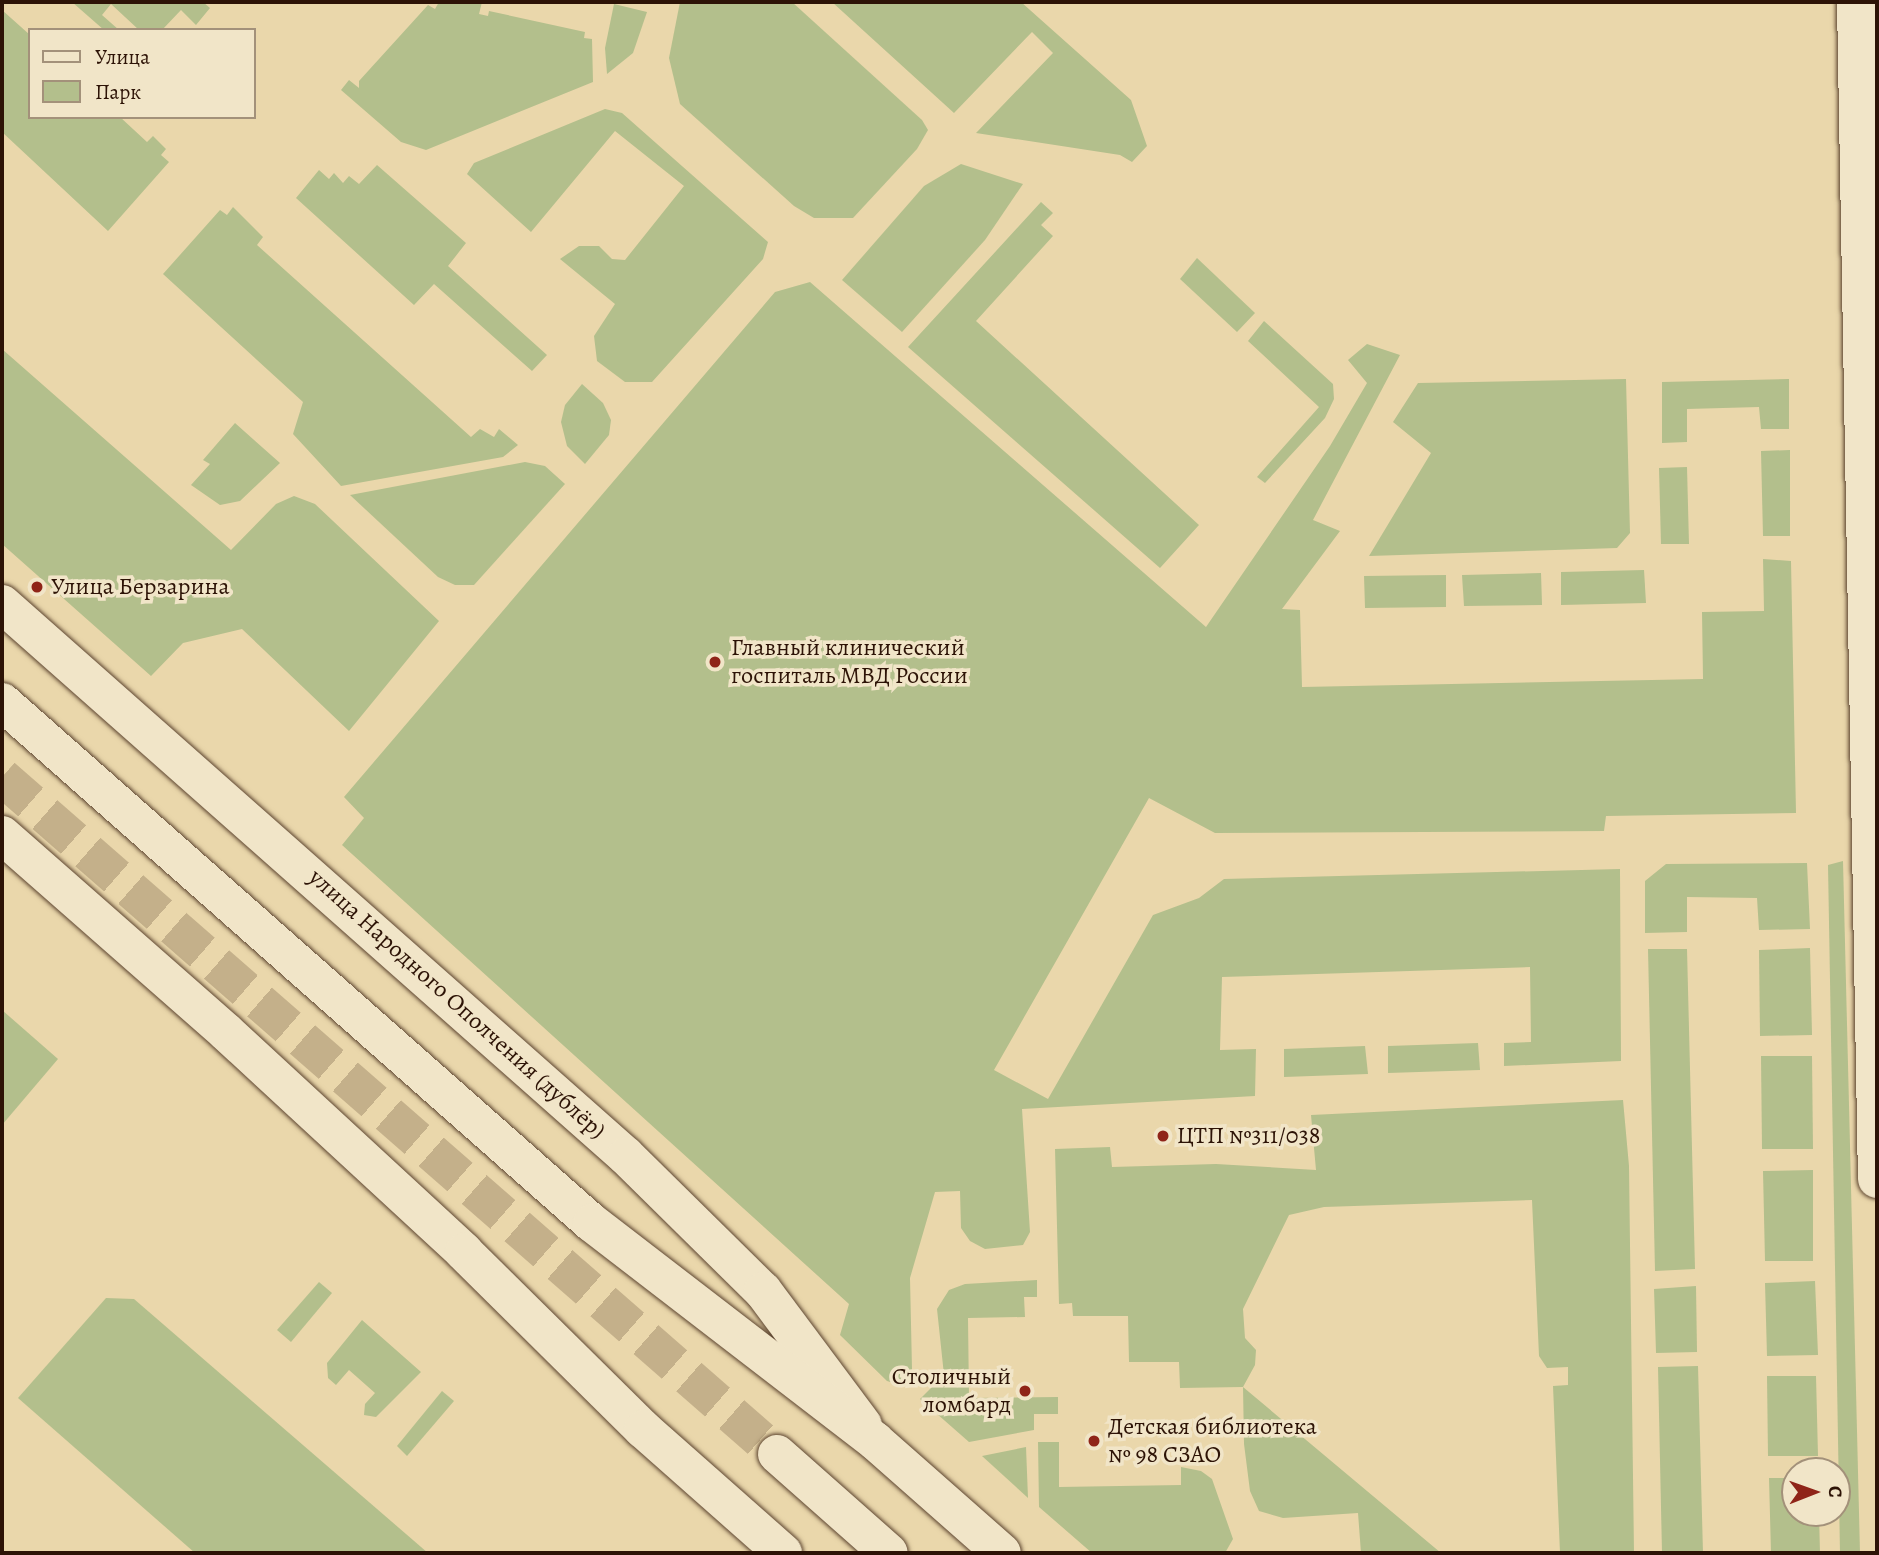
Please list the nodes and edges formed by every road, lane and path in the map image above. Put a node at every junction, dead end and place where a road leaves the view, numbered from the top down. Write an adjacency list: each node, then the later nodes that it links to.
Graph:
1 (1856, 2): 5 (street)
2 (2, 604): 6 (street, улица Народного Ополчения (дублёр))
3 (2, 702): 6 (street)
4 (2, 835): 8 (street)
5 (1877, 1178)
6 (874, 1441): 10 (street)
7 (777, 1454): 9 (street)
8 (782, 1553)
9 (889, 1553)
10 (1002, 1553)

